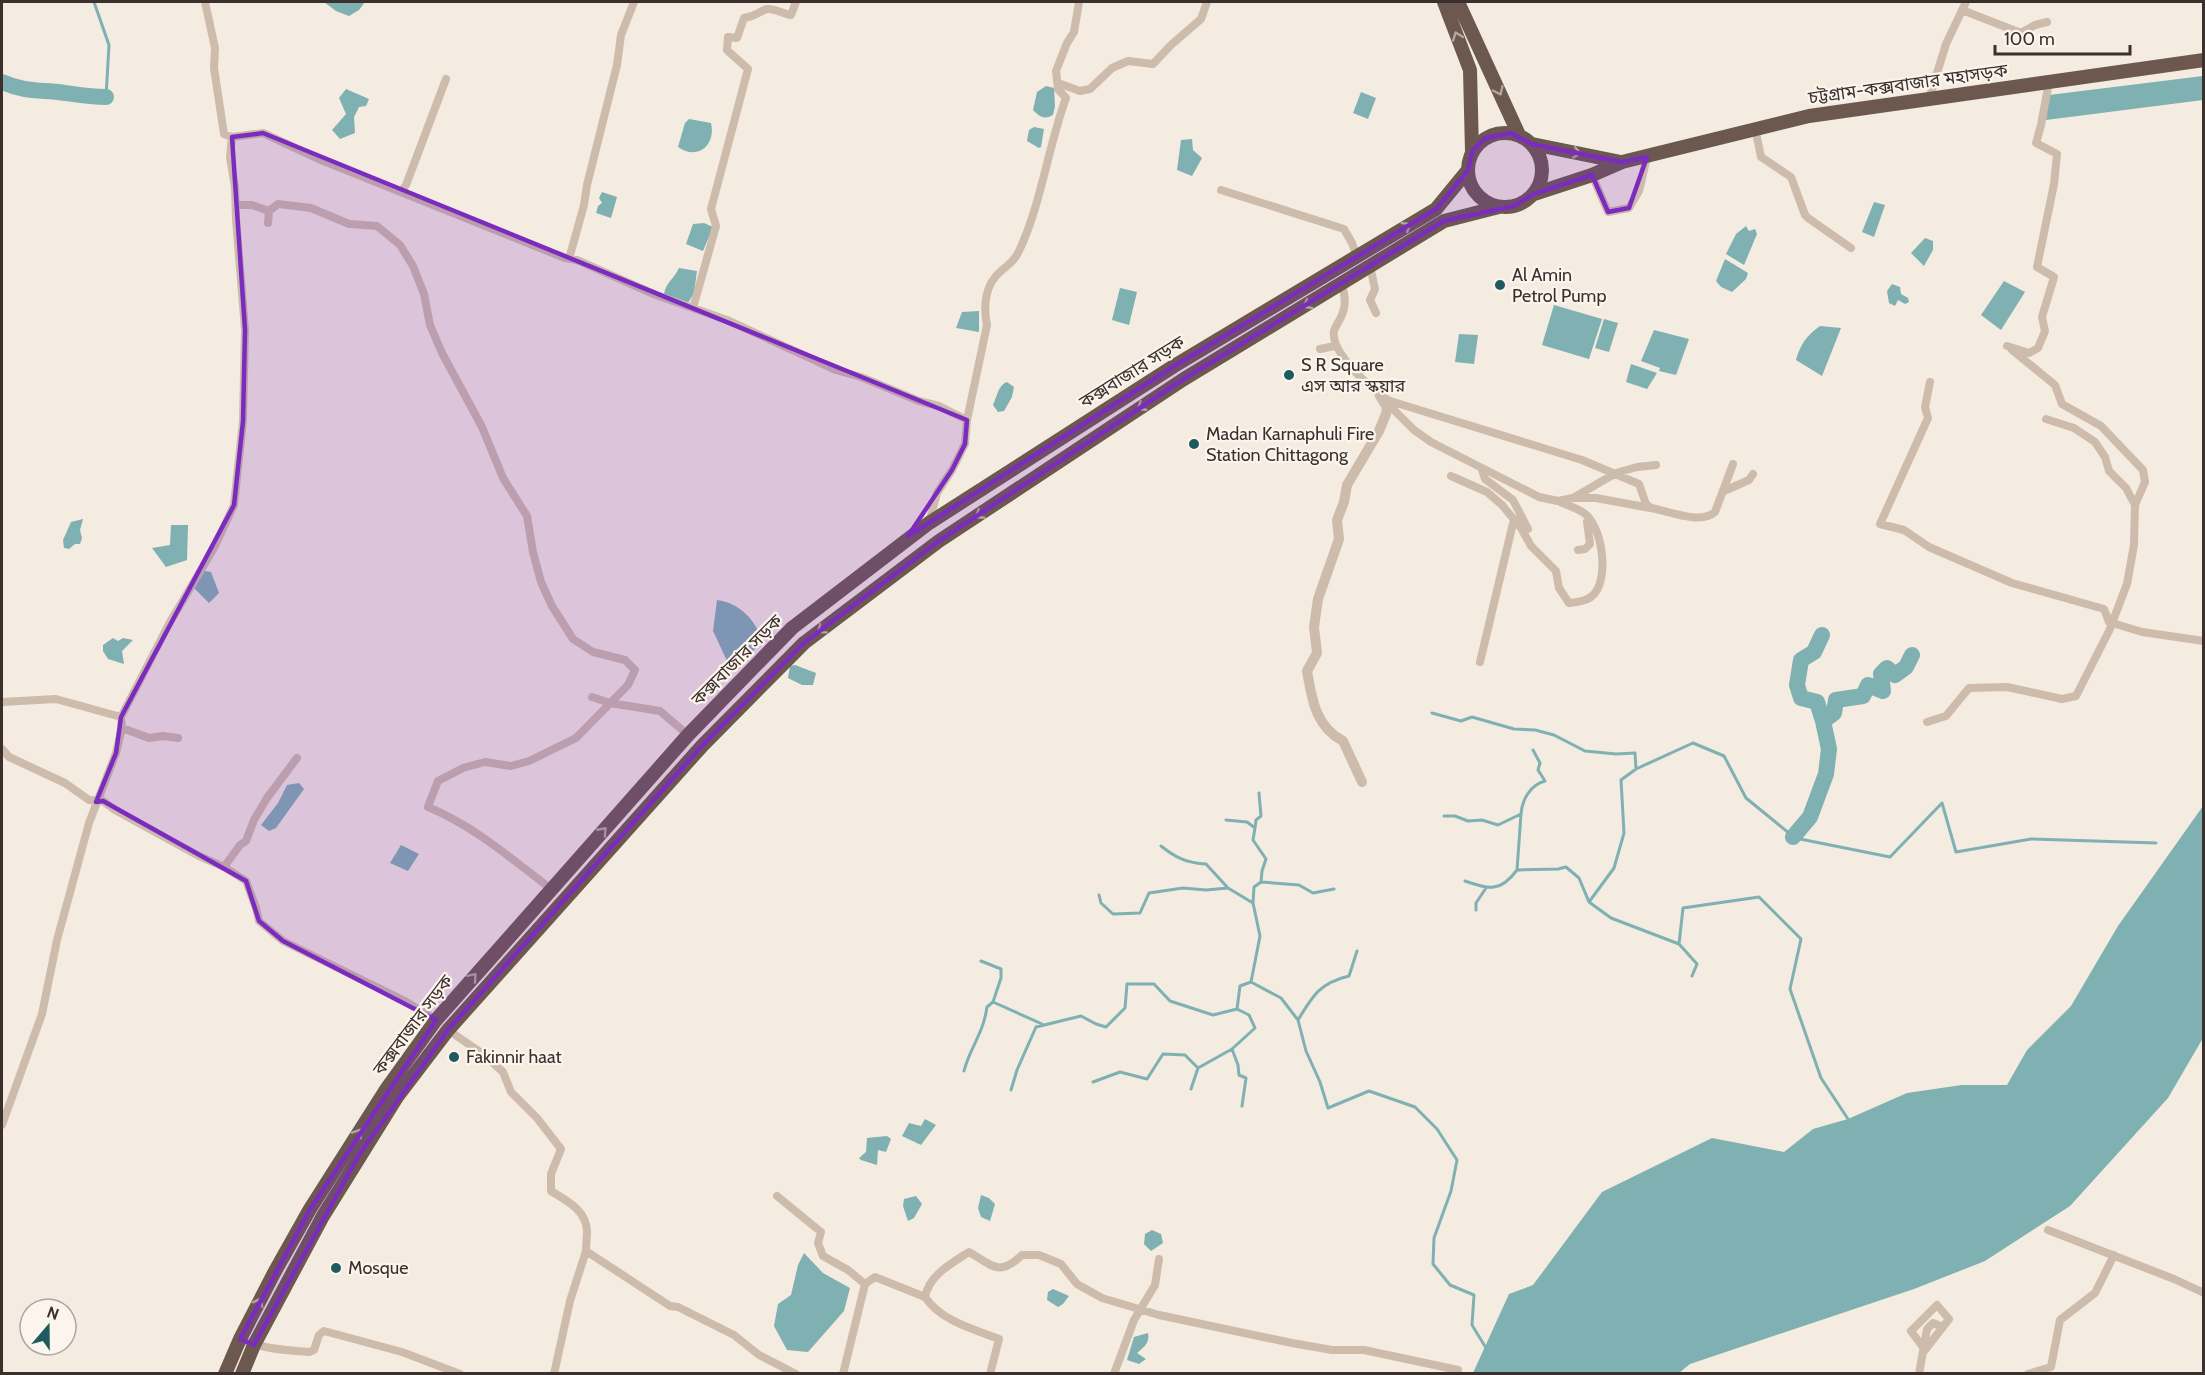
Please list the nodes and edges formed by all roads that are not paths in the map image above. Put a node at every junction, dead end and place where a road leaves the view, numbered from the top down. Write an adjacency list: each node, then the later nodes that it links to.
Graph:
1 (205, 2): 18 (street)
2 (634, 2): 34 (street)
3 (796, 2): 37 (street)
4 (1079, 2): 14 (street)
5 (1207, 2): 14 (street)
6 (1444, 2): 20 (highway, one-way to 6)
7 (1458, 2): 17 (highway, one-way to 17)
8 (1966, 2): 9 (street)
9 (1962, 10): 10 (street); 15 (street)
10 (2047, 22)
11 (2204, 60): 13 (highway, চট্টগ্রাম-কক্সবাজার মহাসড়ক)
12 (446, 79): 26 (street)
13 (2049, 82): 15 (highway, চট্টগ্রাম-কক্সবাজার মহাসড়ক); 54 (street)
14 (1058, 83): 44 (street)
15 (1929, 99): 16 (highway, চট্টগ্রাম-কক্সবাজার মহাসড়ক)
16 (1755, 128): 21 (highway, চট্টগ্রাম-কক্সবাজার মহাসড়ক); 32 (street)
17 (1519, 135): 19 (highway); 20 (highway)
18 (232, 136): 26 (street); 28 (street)
19 (1532, 144): 22 (highway, চট্টগ্রাম-কক্সবাজার মহাসড়ক, one-way to 22); 27 (highway)
20 (1472, 151): 23 (highway)
21 (1647, 157): 22 (highway, চট্টগ্রাম-কক্সবাজার মহাসড়ক); 24 (street)
22 (1622, 162): 24 (highway, চট্টগ্রাম-কক্সবাজার মহাসড়ক)
23 (1468, 170): 29 (highway); 33 (highway, কক্সবাজার সড়ক, one-way to 23)
24 (1592, 175): 27 (highway, চট্টগ্রাম-কক্সবাজার মহাসড়ক)
25 (1221, 190): 33 (street)
26 (401, 192): 34 (street)
27 (1534, 194): 29 (highway)
28 (236, 205): 30 (street); 67 (street)
29 (1499, 207): 35 (highway, কক্সবাজার সড়ক)
30 (269, 211): 31 (street); 66 (street)
31 (268, 223)
32 (1851, 248)
33 (1358, 257): 58 (highway, কক্সবাজার সড়ক)
34 (569, 259): 37 (street)
35 (1370, 266): 36 (highway, কক্সবাজার সড়ক); 38 (street)
36 (1342, 283): 39 (street); 79 (highway, কক্সবাজার সড়ক, one-way to 79)
37 (693, 308): 44 (street)
38 (1376, 313)
39 (1335, 346): 40 (street); 42 (street)
40 (1320, 349)
41 (1930, 382): 61 (street)
42 (1380, 396): 47 (street); 48 (street); 74 (street)
43 (2046, 419): 54 (street)
44 (967, 420): 58 (street)
45 (1733, 464): 51 (street)
46 (1656, 465): 48 (street)
47 (1482, 470): 53 (street); 60 (street)
48 (1616, 473): 52 (street); 55 (street)
49 (1753, 474): 51 (street)
50 (1451, 476): 57 (street)
51 (1724, 491): 55 (street)
52 (1573, 498): 53 (street); 55 (street)
53 (1558, 501): 56 (street)
54 (2135, 505): 61 (street)
55 (1651, 508)
56 (1586, 516): 59 (street); 60 (street)
57 (1514, 519): 60 (street); 63 (street)
58 (929, 522): 70 (highway, কক্সবাজার সড়ক)
59 (1578, 550)
60 (1551, 566)
61 (2112, 623): 62 (street); 68 (street)
62 (2204, 641)
63 (1480, 662)
64 (592, 697): 66 (street)
65 (2, 702): 67 (street)
66 (610, 703): 70 (street); 77 (street)
67 (121, 717): 69 (street)
68 (1928, 722)
69 (122, 728): 71 (street); 75 (street)
70 (688, 735): 77 (highway, কক্সবাজার সড়ক, one-way to 70)
71 (178, 738)
72 (2, 749): 75 (street)
73 (297, 758): 76 (street)
74 (1362, 782)
75 (96, 802): 76 (street); 80 (street)
76 (224, 867): 78 (street)
77 (551, 889): 78 (highway, কক্সবাজার সড়ক, one-way to 77)
78 (436, 1020): 90 (highway, কক্সবাজার সড়ক, one-way to 78)
79 (448, 1030): 83 (street); 91 (highway, কক্সবাজার সড়ক)
80 (2, 1125)
81 (777, 1196): 86 (street)
82 (2048, 1230): 84 (street)
83 (586, 1251): 97 (street); 98 (street)
84 (2114, 1255): 87 (street); 103 (street)
85 (1159, 1259): 89 (street)
86 (865, 1284): 88 (street); 99 (street)
87 (2204, 1293)
88 (925, 1297): 89 (street); 100 (street)
89 (1140, 1310): 93 (street); 101 (street)
90 (240, 1339): 91 (street); 94 (highway, কক্সবাজার সড়ক)
91 (254, 1345): 95 (highway, কক্সবাজার সড়ক); 96 (street)
92 (1925, 1350): 92 (street); 102 (street)
93 (1458, 1370)
94 (225, 1374)
95 (242, 1374)
96 (460, 1374)
97 (554, 1374)
98 (796, 1374)
99 (843, 1374)
100 (990, 1374)
101 (1114, 1374)
102 (1919, 1374)
103 (2028, 1374)

